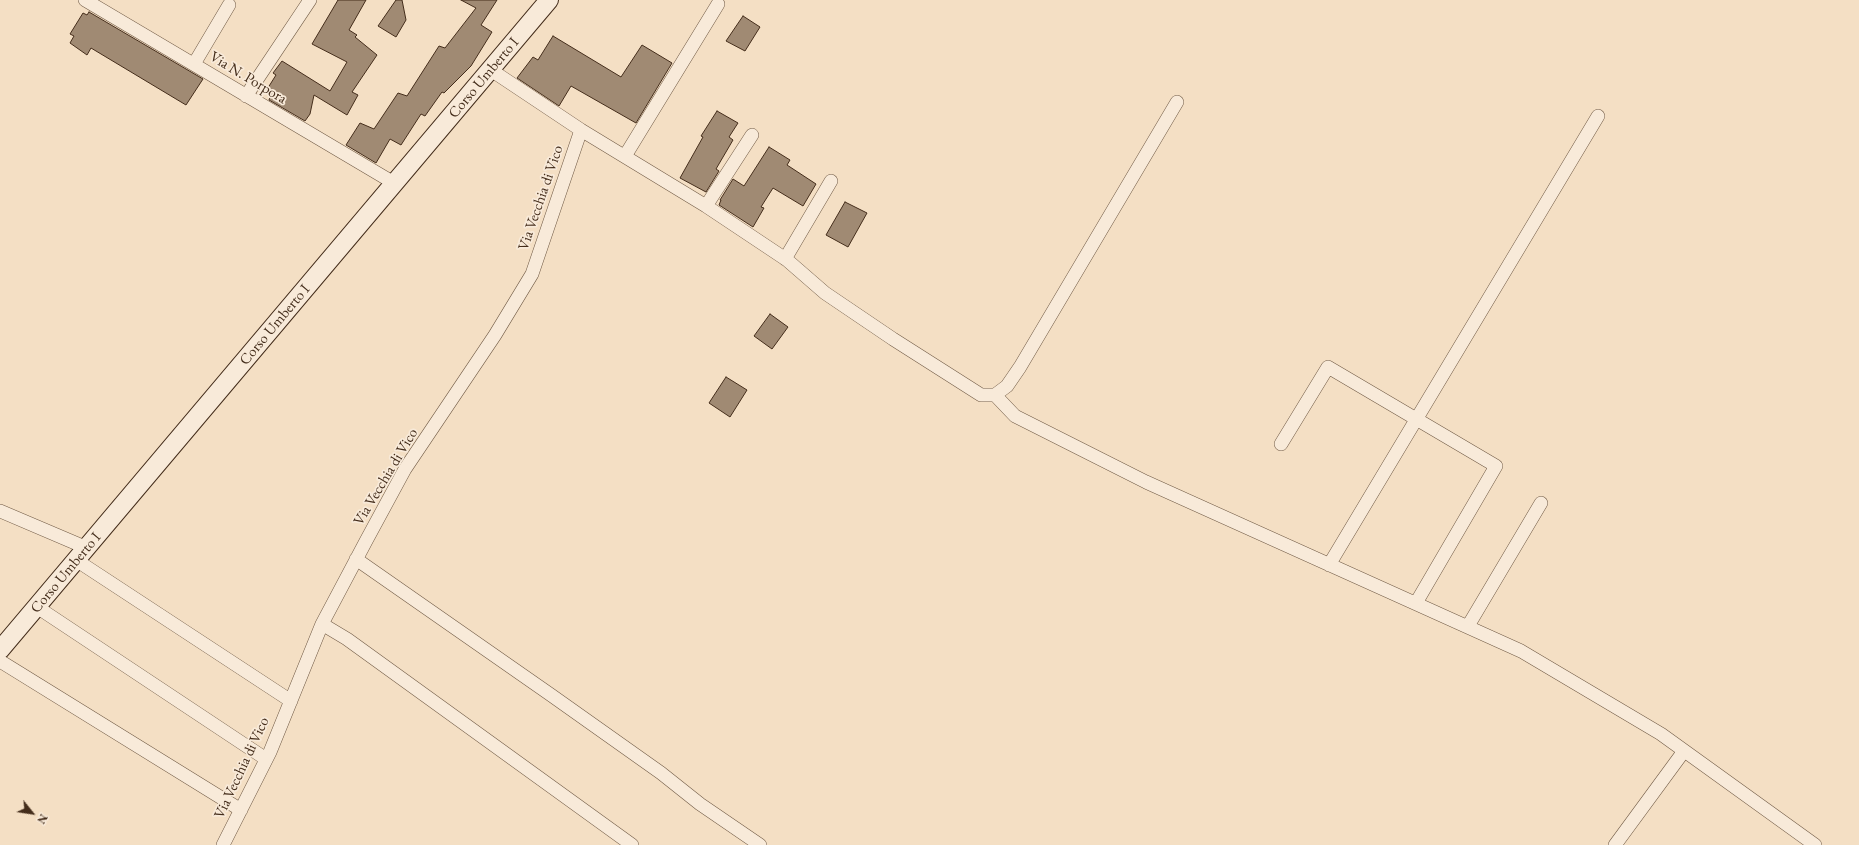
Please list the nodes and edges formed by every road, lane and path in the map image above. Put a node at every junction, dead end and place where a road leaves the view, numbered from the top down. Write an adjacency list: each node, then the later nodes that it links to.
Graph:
1 (85, 0): 6 (street, Via N. Porpora)
2 (310, 0): 8 (street)
3 (549, 0): 7 (main road, Corso Umberto I)
4 (718, 4): 13 (street)
5 (229, 5): 6 (street)
6 (194, 64): 8 (street, Via N. Porpora)
7 (490, 70): 11 (street); 15 (main road, Corso Umberto I)
8 (246, 96): 15 (street, Via N. Porpora)
9 (1177, 102): 18 (street)
10 (1598, 116): 19 (street)
11 (581, 130): 13 (street); 24 (street, Via Vecchia di Vico)
12 (752, 136): 16 (street)
13 (624, 156): 16 (street)
14 (831, 181): 17 (street)
15 (394, 183): 23 (main road, Corso Umberto I)
16 (706, 206): 17 (street)
17 (785, 259): 18 (street)
18 (995, 395): 25 (street)
19 (1417, 419): 20 (street); 25 (street); 26 (street)
20 (1281, 444)
21 (1541, 503): 29 (street)
22 (0, 511): 23 (street)
23 (82, 554): 27 (main road, Corso Umberto I); 32 (street)
24 (356, 559): 28 (street, Via Vecchia di Vico); 38 (street)
25 (1329, 565): 26 (street)
26 (1416, 603): 29 (street)
27 (37, 607): 30 (main road, Corso Umberto I); 34 (street)
28 (322, 624): 32 (street, Via Vecchia di Vico); 37 (street)
29 (1468, 626): 33 (street)
30 (0, 650)
31 (0, 662): 35 (street)
32 (291, 701): 34 (street, Via Vecchia di Vico)
33 (1684, 751): 39 (street); 40 (street)
34 (266, 759): 35 (street, Via Vecchia di Vico)
35 (241, 810): 36 (street, Via Vecchia di Vico)
36 (223, 845)
37 (632, 845)
38 (760, 845)
39 (1615, 845)
40 (1815, 845)

